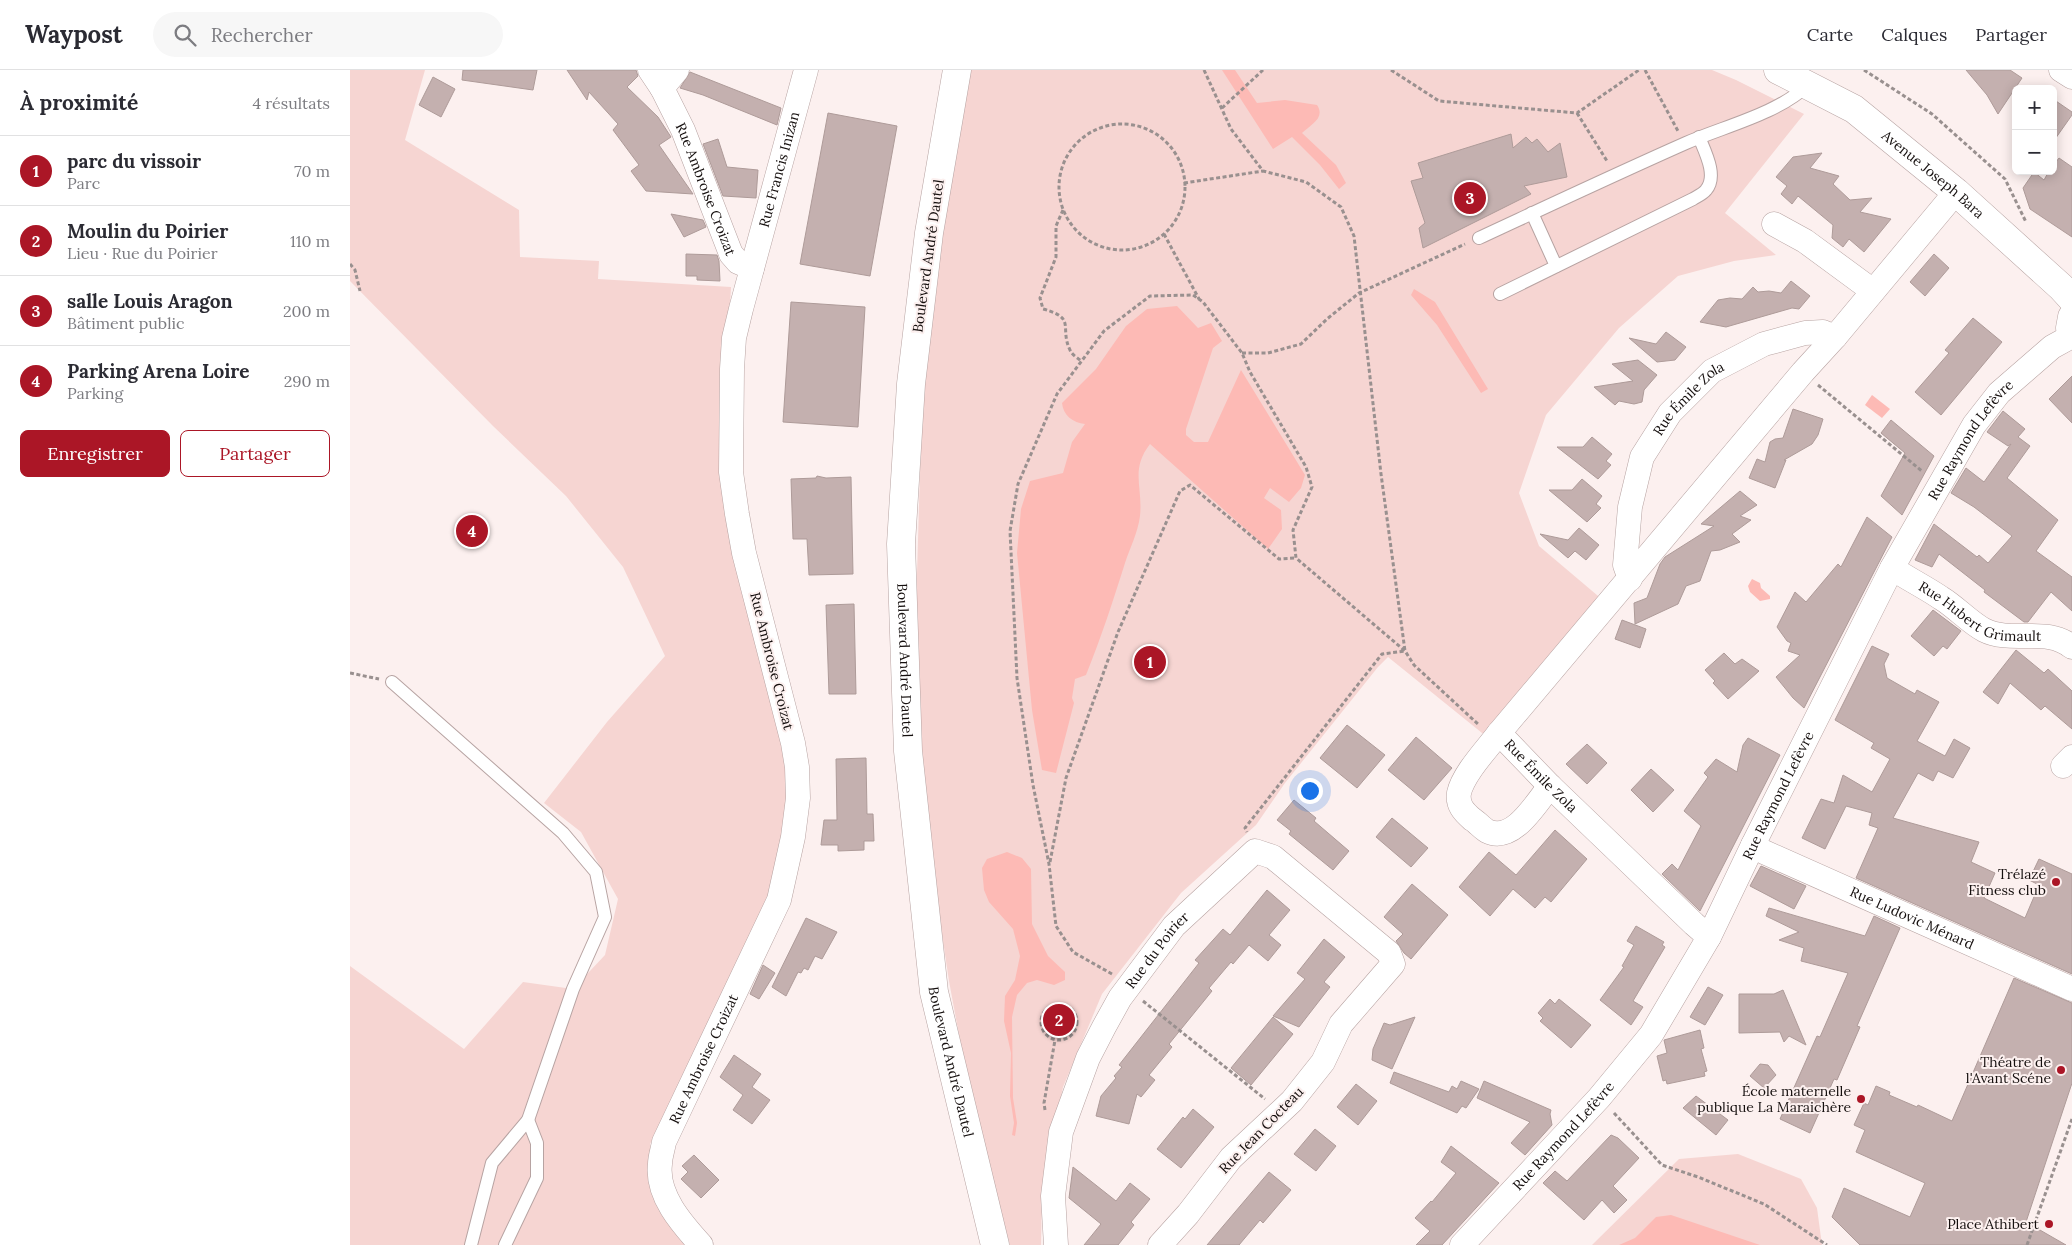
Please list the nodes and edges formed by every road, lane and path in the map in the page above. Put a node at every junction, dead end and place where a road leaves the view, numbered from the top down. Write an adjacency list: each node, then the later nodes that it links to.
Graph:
1 (806, 70): 30 (street, Rue Francis Inizan)
2 (957, 70): 68 (main road, Boulevard André Dautel)
3 (1204, 70): 14 (path)
4 (1263, 70): 14 (path)
5 (1391, 70): 15 (path)
6 (1640, 70): 15 (path)
7 (1644, 70): 17 (path)
8 (1778, 70): 13 (main road, Avenue Joseph Bara)
9 (1864, 70): 25 (path)
10 (2061, 70): 12 (street)
11 (663, 76): 30 (street, Rue Ambroise Croizat)
12 (2072, 77)
13 (1808, 85): 16 (lane); 21 (main road, Avenue Joseph Bara)
14 (1222, 108): 18 (path)
15 (1577, 113): 19 (path)
16 (1699, 138): 17 (lane); 29 (lane)
17 (1685, 143): 19 (lane)
18 (1263, 171): 20 (path); 33 (path)
19 (1616, 175): 23 (lane)
20 (1184, 183): 22 (path); 26 (path)
21 (1956, 192): 32 (street, Rue Émile Zola); 36 (main road, Avenue Joseph Bara)
22 (1063, 210): 26 (path); 41 (path)
23 (1532, 213): 27 (lane); 29 (lane)
24 (1774, 224): 32 (street)
25 (2026, 224)
26 (1164, 234): 35 (path)
27 (1479, 238): 33 (path)
28 (350, 264): 31 (path)
29 (1556, 266): 34 (lane)
30 (752, 268): 67 (street, Rue Ambroise Croizat)
31 (360, 291)
32 (1873, 291): 39 (street, Rue Émile Zola)
33 (1359, 293): 40 (path); 48 (path)
34 (1500, 294)
35 (1200, 299): 40 (path); 41 (path)
36 (2072, 299)
37 (2072, 317): 38 (main road)
38 (2072, 335): 43 (street, Rue Raymond Lefèvre)
39 (1835, 337): 42 (street, Rue Émile Zola); 46 (street, Rue Émile Zola)
40 (1242, 353): 44 (path)
41 (1081, 361): 55 (path)
42 (1803, 372): 43 (path); 46 (street, Rue Émile Zola)
43 (1940, 482): 45 (street, Rue Raymond Lefèvre)
44 (1296, 558): 48 (path); 55 (path)
45 (1892, 568): 47 (street, Rue Hubert Grimault); 53 (street, Rue Raymond Lefèvre)
46 (1630, 579): 51 (street, Rue Émile Zola)
47 (2072, 647)
48 (1405, 652): 51 (path); 54 (path)
49 (350, 673): 50 (path)
50 (392, 682): 63 (lane)
51 (1497, 736): 52 (street, Rue Émile Zola); 52 (street)
52 (1550, 786): 56 (street, Rue Émile Zola)
53 (1753, 845): 56 (street, Rue Raymond Lefèvre); 58 (street, Rue Ludovic Ménard)
54 (1255, 851): 57 (street, Rue du Poirier); 61 (street, Rue Jean Cocteau)
55 (1049, 864): 57 (path)
56 (1709, 936): 60 (street, Rue Raymond Lefèvre)
57 (1128, 988): 61 (path); 64 (street, Rue du Poirier)
58 (2072, 989)
59 (1055, 1040): 59 (path); 64 (path)
60 (1599, 1098): 71 (street, Rue Raymond Lefèvre); 72 (path)
61 (1281, 1112): 70 (street, Rue Jean Cocteau)
62 (2072, 1119): 73 (path)
63 (528, 1120): 65 (lane); 66 (lane)
64 (1060, 1132): 69 (street, Rue du Poirier)
65 (471, 1245)
66 (505, 1245)
67 (701, 1245)
68 (995, 1245)
69 (1056, 1245)
70 (1160, 1245)
71 (1462, 1245)
72 (1827, 1245)
73 (2027, 1245)

